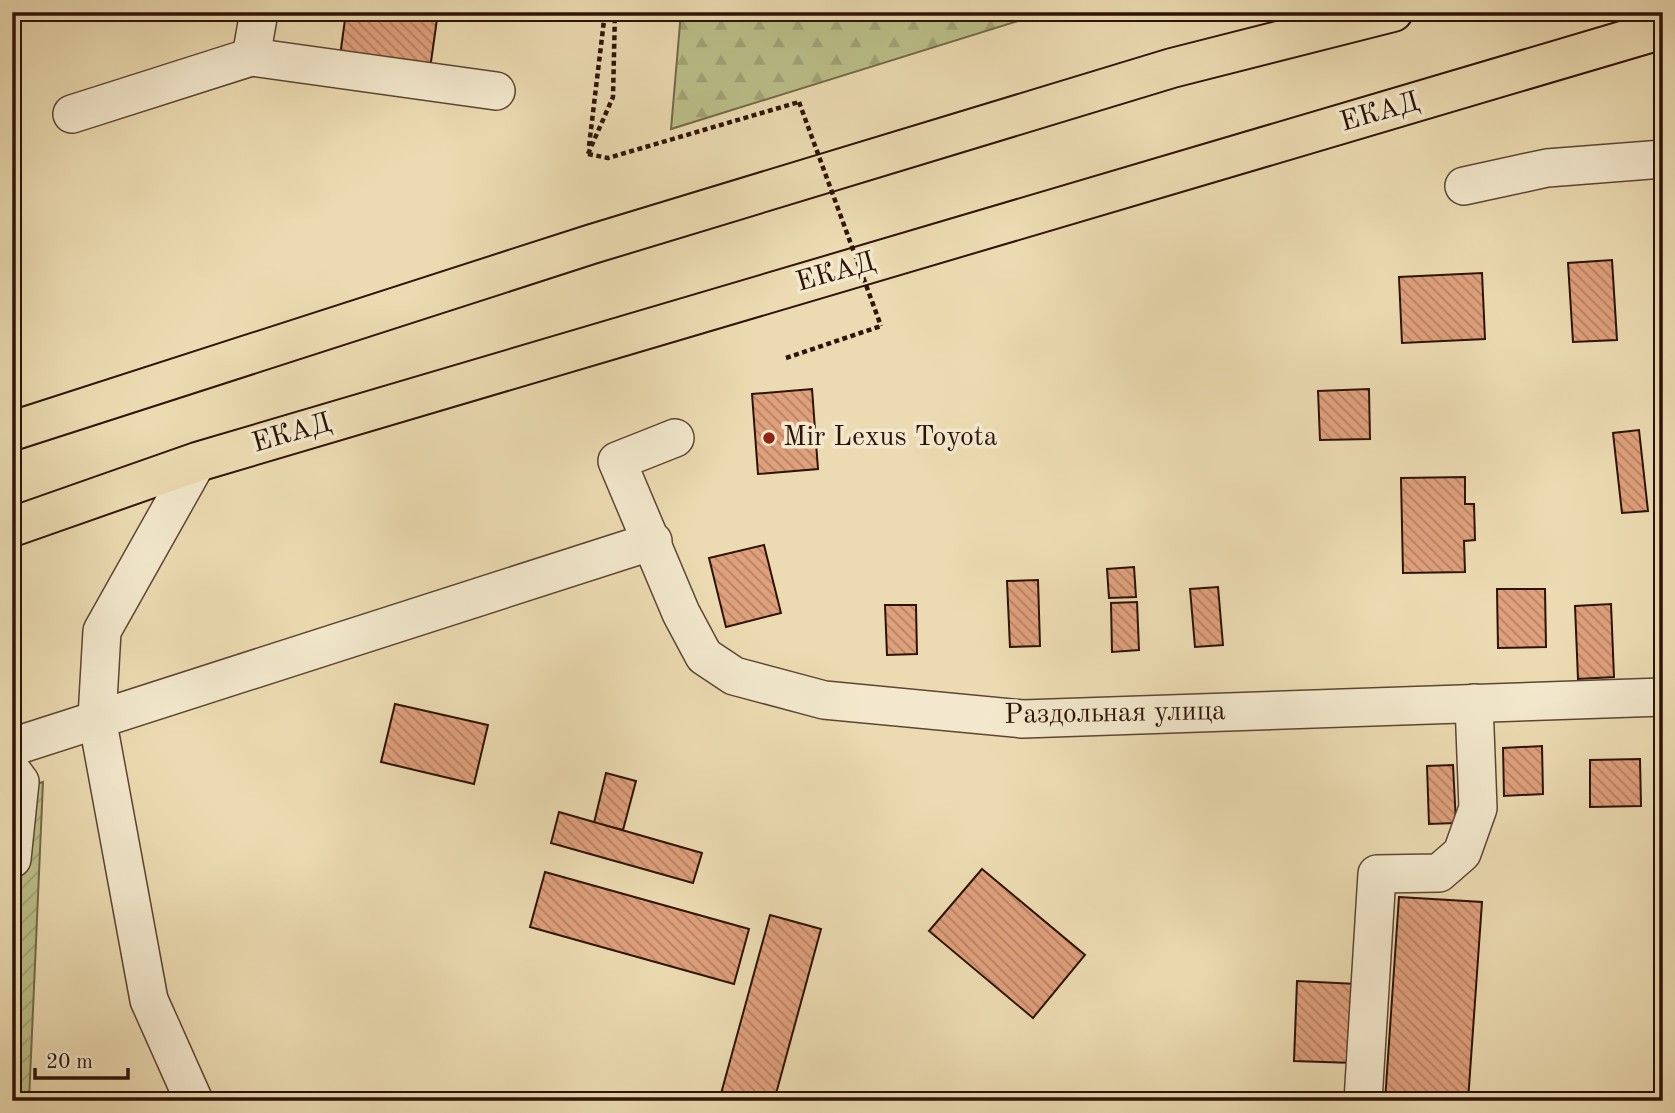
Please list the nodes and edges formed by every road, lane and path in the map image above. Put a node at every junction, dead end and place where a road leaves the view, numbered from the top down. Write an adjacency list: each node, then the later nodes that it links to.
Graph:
1 (259, 12): 7 (street)
2 (606, 12): 11 (path)
3 (615, 12): 11 (path)
4 (1309, 12): 8 (highway)
5 (1392, 12): 8 (highway)
6 (1663, 29): 17 (highway, ЕКАД)
7 (251, 57): 9 (street); 10 (street)
8 (1172, 68): 15 (highway)
9 (496, 91)
10 (72, 114)
11 (587, 154): 14 (path, bridge)
12 (1663, 159): 13 (street)
13 (1464, 186)
14 (786, 358)
15 (12, 431)
16 (675, 438): 19 (street, Раздольная улица)
17 (197, 462): 18 (highway, ЕКАД); 22 (street)
18 (12, 527)
19 (653, 541): 21 (street, Раздольная улица); 22 (street)
20 (1663, 697): 21 (street, Раздольная улица)
21 (1474, 704): 27 (street)
22 (97, 718): 23 (street); 26 (street)
23 (12, 747)
24 (12, 771): 25 (street)
25 (12, 859)
26 (194, 1101)
27 (1363, 1101)

